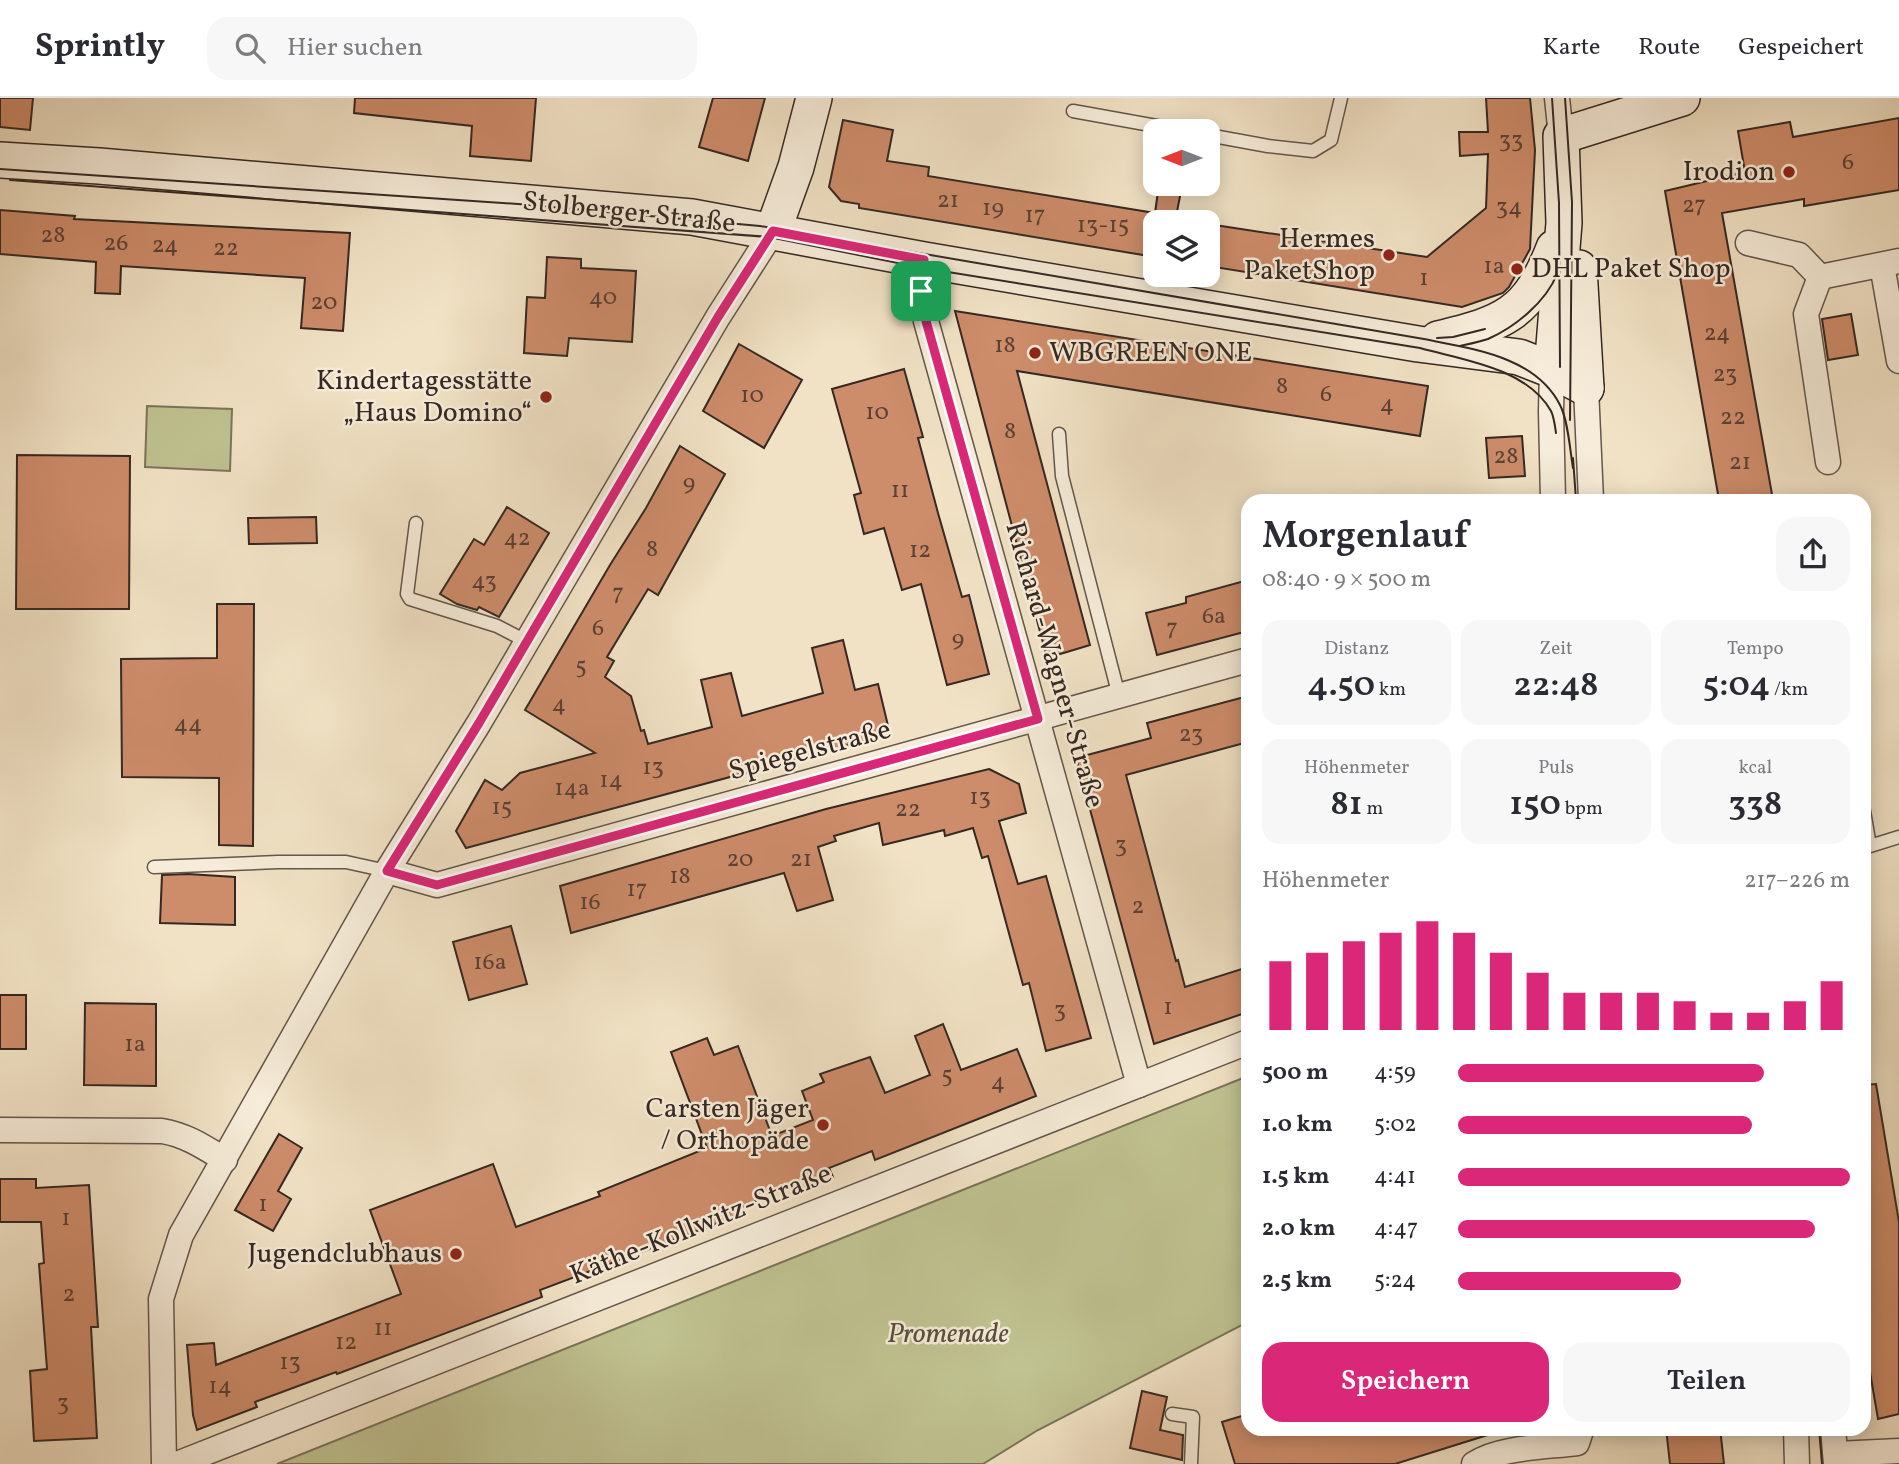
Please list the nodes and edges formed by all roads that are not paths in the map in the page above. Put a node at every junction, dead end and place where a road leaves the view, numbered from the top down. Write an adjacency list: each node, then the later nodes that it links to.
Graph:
1 (814, 98): 11 (main road)
2 (1341, 98): 8 (lane)
3 (1557, 98): 7 (street)
4 (1682, 98): 7 (main road)
5 (1073, 111): 6 (lane)
6 (1143, 124)
7 (1561, 135): 10 (main road)
8 (1220, 137)
9 (0, 160): 11 (main road, Stolberger Straße)
10 (1564, 224): 16 (main road, Stolberger Straße); 18 (main road); 19 (main road)
11 (773, 231): 13 (main road, Stolberger Straße); 25 (street)
12 (1748, 243): 15 (street)
13 (924, 260): 16 (main road, Stolberger Straße); 28 (street, Richard-Wagner-Straße)
14 (1891, 263): 15 (street); 17 (street)
15 (1820, 277): 21 (street)
16 (1418, 344): 18 (main road, Stolberger Straße)
17 (1899, 361)
18 (1552, 370): 19 (main road, Stolberger Straße); 22 (street)
19 (1586, 388): 23 (street)
20 (1059, 434): 27 (lane)
21 (1828, 462)
22 (1553, 494)
23 (1591, 494)
24 (416, 523): 25 (lane)
25 (526, 640): 32 (street)
26 (1241, 662): 27 (street, Spiegelstraße)
27 (1119, 696): 28 (street, Spiegelstraße)
28 (1038, 719): 32 (street, Spiegelstraße); 34 (street, Richard-Wagner-Straße)
29 (1899, 837): 30 (lane)
30 (1871, 846)
31 (154, 867): 32 (lane)
32 (387, 871): 36 (street)
33 (1241, 1045): 34 (street, Käthe-Kollwitz-Straße)
34 (1139, 1085): 43 (street, Käthe-Kollwitz-Straße)
35 (0, 1130): 36 (street)
36 (225, 1160): 42 (street)
37 (1172, 1414): 44 (lane)
38 (1579, 1436): 45 (street)
39 (1834, 1436): 41 (street)
40 (1899, 1451): 41 (street)
41 (1836, 1459)
42 (164, 1464)
43 (177, 1464)
44 (1191, 1464)
45 (1474, 1464)

